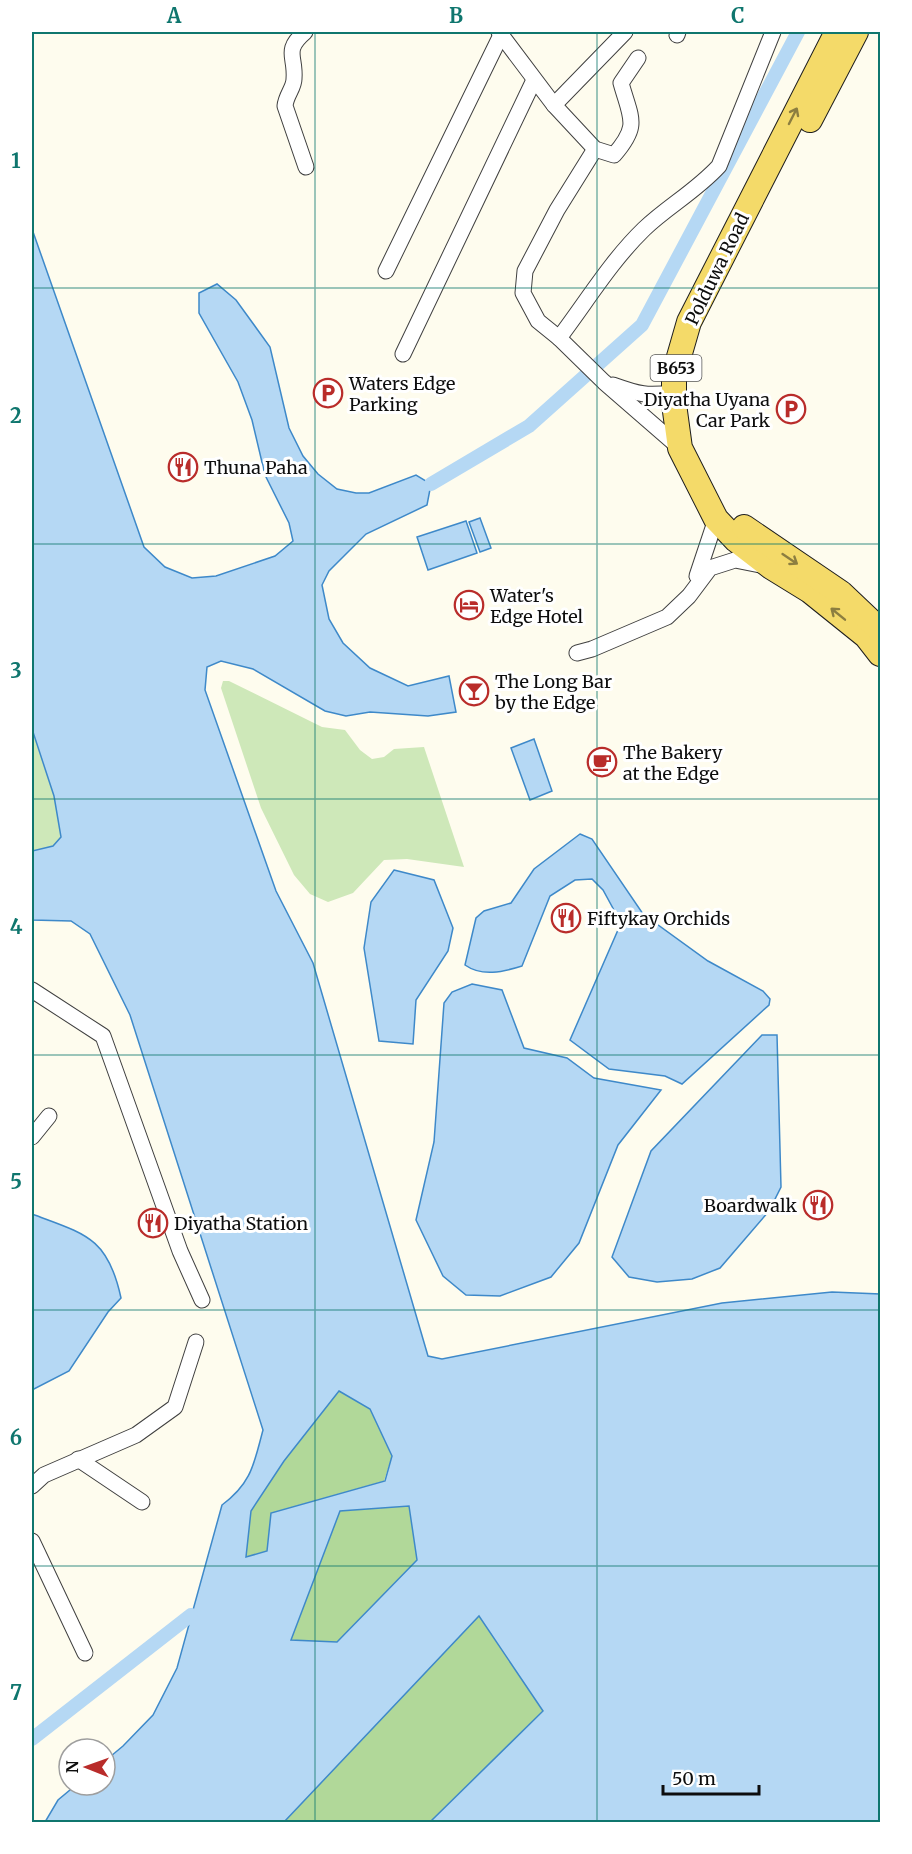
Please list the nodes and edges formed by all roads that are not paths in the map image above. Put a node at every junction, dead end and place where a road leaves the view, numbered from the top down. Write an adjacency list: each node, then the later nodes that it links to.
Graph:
1 (304, 32): 11 (street)
2 (625, 32): 9 (street)
3 (773, 32): 13 (street)
4 (837, 32): 16 (main road, Polduwa Road / B653, one-way to 4)
5 (856, 32): 19 (main road, Polduwa Road / B653)
6 (500, 33): 8 (street); 12 (street)
7 (638, 58): 10 (street)
8 (534, 80): 9 (street); 14 (street)
9 (554, 105): 10 (street)
10 (595, 148): 13 (street)
11 (306, 167)
12 (386, 271)
13 (559, 338): 15 (street)
14 (403, 354)
15 (604, 382): 16 (street); 17 (street)
16 (674, 392): 17 (main road, Polduwa Road / B653)
17 (680, 448): 18 (main road, Polduwa Road / B653)
18 (716, 519): 19 (main road, Polduwa Road / B653); 22 (street)
19 (741, 534): 20 (main road, Polduwa Road / B653); 21 (street); 23 (main road, Polduwa Road / B653, one-way to 23)
20 (771, 567): 21 (street); 25 (main road, Polduwa Road / B653, one-way to 20)
21 (710, 568): 22 (street)
22 (689, 596): 24 (street)
23 (880, 630)
24 (577, 653)
25 (880, 654)
26 (32, 990): 29 (street)
27 (49, 1116): 28 (street)
28 (32, 1137)
29 (202, 1300)
30 (196, 1342): 31 (street)
31 (78, 1459): 32 (street); 33 (street)
32 (32, 1486)
33 (142, 1502)
34 (32, 1541): 35 (street)
35 (85, 1653)

